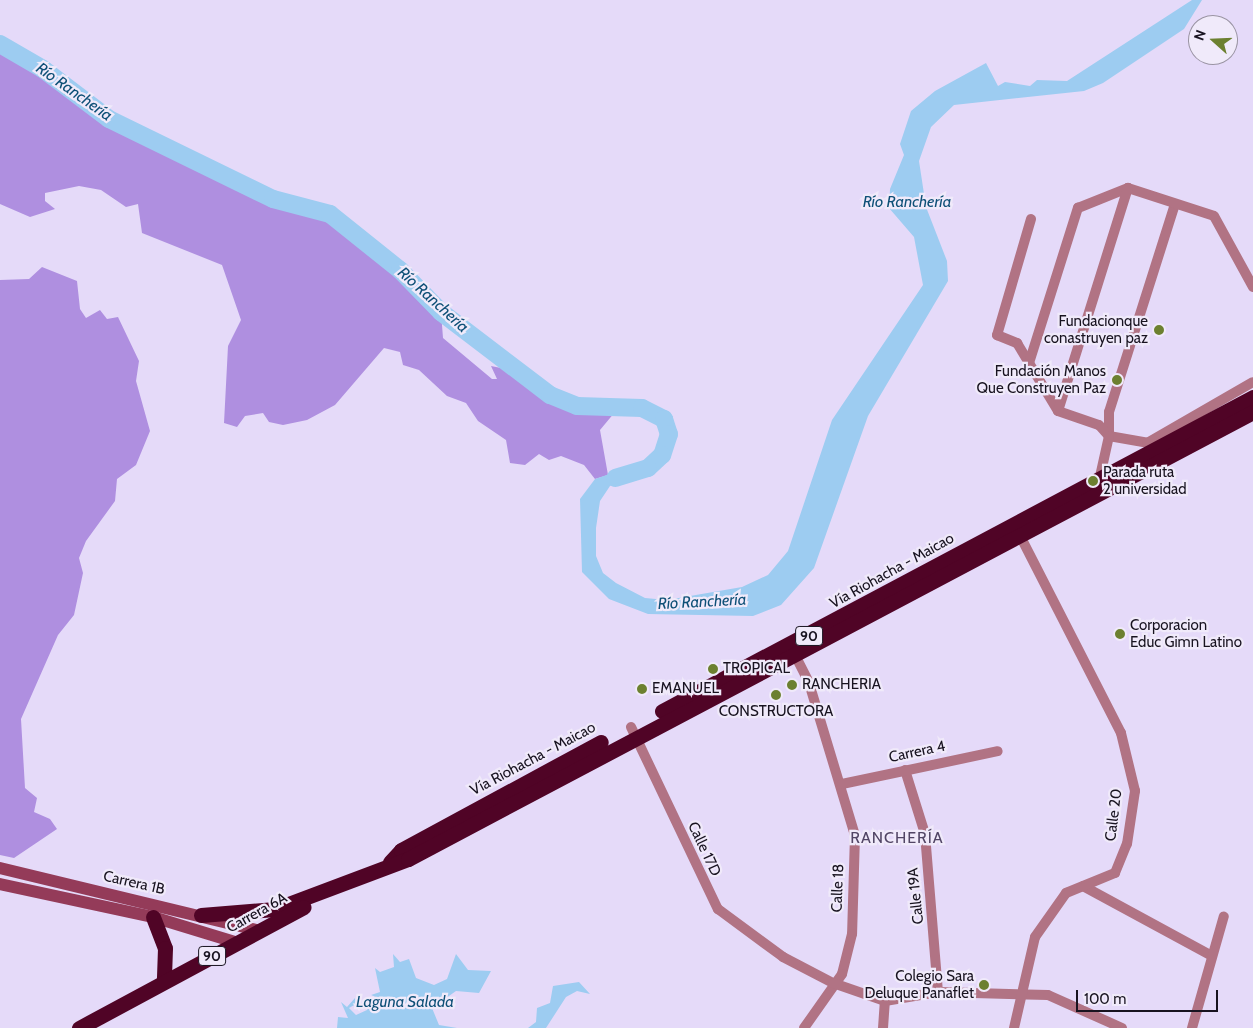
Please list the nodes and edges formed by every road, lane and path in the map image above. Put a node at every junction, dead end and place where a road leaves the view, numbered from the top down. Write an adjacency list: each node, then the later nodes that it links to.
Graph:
1 (1128, 188): 2 (street); 5 (street); 8 (street)
2 (1175, 204): 4 (street); 11 (street)
3 (1031, 219): 5 (street)
4 (1253, 287)
5 (1029, 363): 8 (street)
6 (1253, 382): 11 (street)
7 (1253, 398): 10 (highway, Vía Riohacha - Maicao / 90)
8 (1058, 411): 11 (street)
9 (1253, 412): 10 (highway, Vía Riohacha - Maicao / 90)
10 (1233, 416): 12 (highway, Vía Riohacha - Maicao / 90)
11 (1109, 436): 12 (street)
12 (1101, 485): 13 (highway, Vía Riohacha - Maicao / 90)
13 (1017, 530): 14 (highway, Vía Riohacha - Maicao / 90); 23 (street, Calle 20)
14 (963, 558): 15 (highway, Vía Riohacha - Maicao / 90); 16 (highway, Vía Riohacha - Maicao / 90)
15 (796, 656): 16 (highway, Vía Riohacha - Maicao / 90); 19 (street, Calle 18)
16 (633, 732): 22 (highway, Vía Riohacha - Maicao / 90); 31 (street, Calle 17D)
17 (998, 751): 18 (street, Carrera 4)
18 (905, 770): 19 (street, Carrera 4); 32 (street, Calle 19A)
19 (842, 784): 31 (street, Calle 18)
20 (0, 868): 24 (street, Carrera 1B)
21 (0, 884): 26 (street, Carrera 1B)
22 (346, 884): 24 (highway); 27 (highway, Carrera 6A / 90)
23 (1082, 886): 29 (street); 33 (street, Calle 20)
24 (201, 915): 27 (street, Carrera 1B)
25 (1224, 916): 29 (street)
26 (153, 917): 28 (street, Carrera 1B); 30 (highway)
27 (261, 931): 28 (highway, Carrera 6A / 90)
28 (238, 943): 30 (highway, Carrera 6A / 90)
29 (1210, 955): 40 (street)
30 (164, 981): 35 (highway, Carrera 6A / 90)
31 (832, 984): 34 (street, Calle 17D); 36 (street, Calle 18)
32 (938, 992): 33 (street); 34 (street)
33 (1021, 993): 38 (street, Calle 20); 39 (street)
34 (885, 1001): 37 (street)
35 (79, 1028)
36 (804, 1028)
37 (883, 1028)
38 (1014, 1028)
39 (1122, 1028)
40 (1192, 1028)

